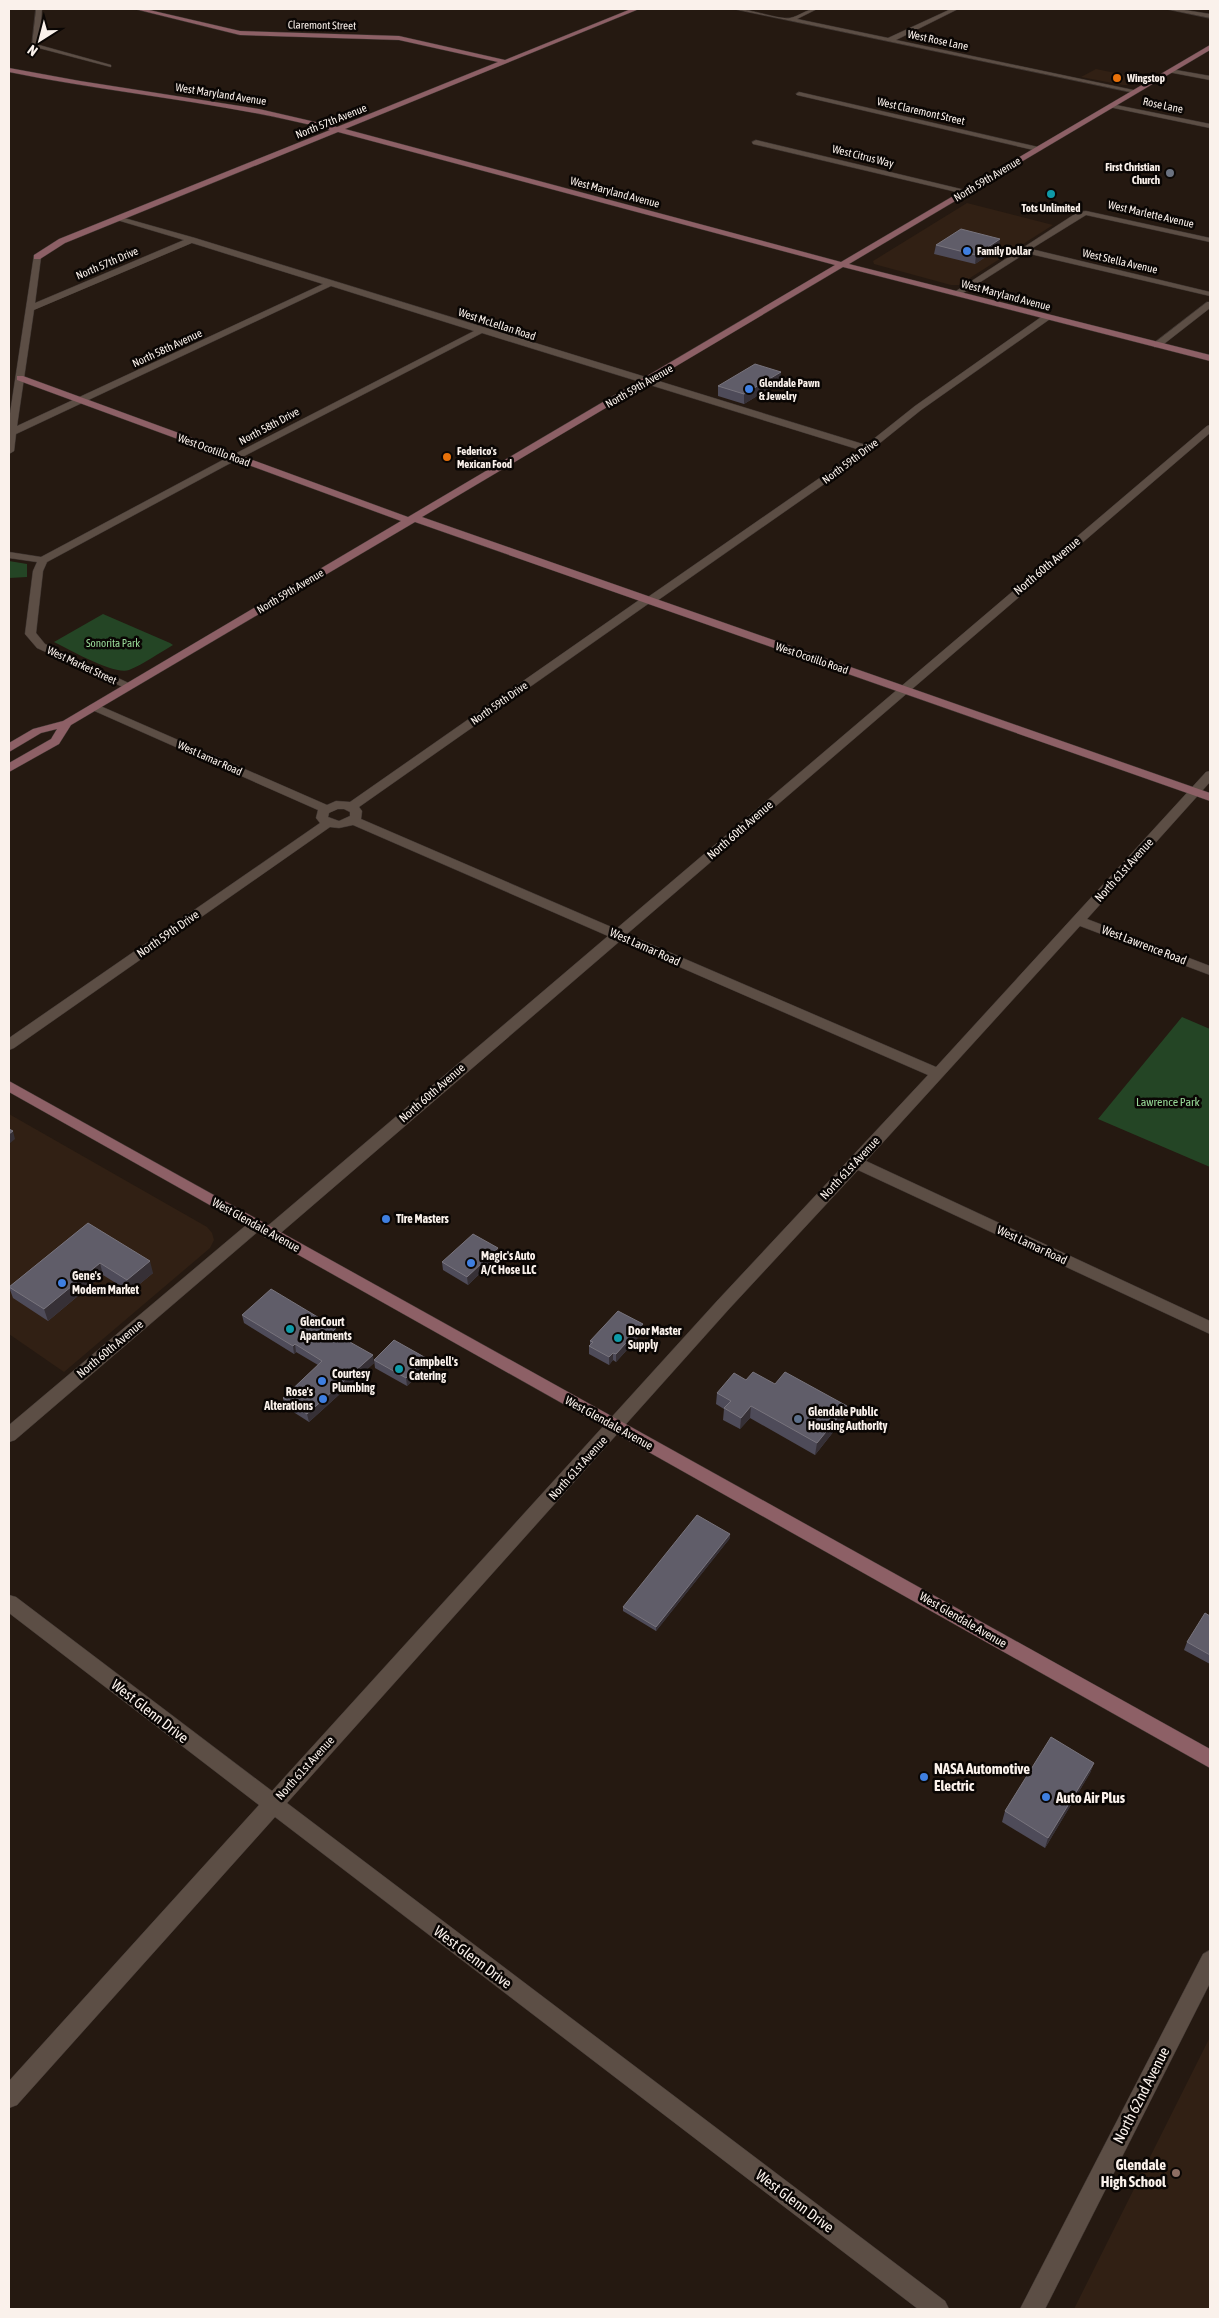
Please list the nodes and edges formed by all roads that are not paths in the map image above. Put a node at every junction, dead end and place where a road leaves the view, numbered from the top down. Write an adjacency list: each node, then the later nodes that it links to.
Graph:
1 (39, 9): 13 (street)
2 (138, 9): 12 (street, Claremont Street)
3 (636, 9): 12 (street, North 57th Avenue)
4 (737, 9): 9 (street, West Rose Lane)
5 (814, 9): 9 (street)
6 (955, 9): 10 (street)
7 (1169, 9): 8 (street)
8 (1210, 16)
9 (790, 20): 10 (street, West Rose Lane)
10 (890, 40): 17 (street, West Rose Lane)
11 (1210, 47): 15 (street, North 59th Avenue)
12 (506, 62): 21 (street, North 57th Avenue)
13 (110, 66)
14 (9, 70): 21 (street, West Maryland Avenue)
15 (1170, 71): 16 (street); 17 (street, North 59th Avenue)
16 (1210, 78)
17 (1135, 91): 19 (street, North 59th Avenue)
18 (799, 94): 23 (street, West Claremont Street)
19 (1111, 106): 20 (street, Rose Lane); 23 (street, North 59th Avenue)
20 (1210, 126)
21 (340, 129): 25 (street, North 57th Avenue); 29 (street, West Maryland Avenue)
22 (756, 142): 24 (street, West Citrus Way)
23 (1038, 149): 24 (street, North 59th Avenue)
24 (965, 192): 29 (street, North 59th Avenue)
25 (120, 218): 26 (street, West McLellan Road); 34 (street, North 57th Avenue)
26 (192, 240): 30 (street, West McLellan Road); 34 (street, North 57th Drive)
27 (1210, 240): 28 (street, West Marlette Avenue)
28 (1024, 250): 31 (street); 32 (street, West Stella Avenue)
29 (844, 265): 31 (street, West Maryland Avenue); 40 (street, North 59th Avenue)
30 (332, 283): 36 (street, West McLellan Road); 41 (street, North 58th Avenue)
31 (957, 293): 35 (street, West Maryland Avenue)
32 (1210, 294)
33 (1210, 304): 37 (street)
34 (31, 308): 39 (street)
35 (1047, 317): 37 (street, West Maryland Avenue); 44 (street, North 59th Drive)
36 (480, 331): 40 (street, West McLellan Road); 46 (street, North 58th Drive)
37 (1158, 345): 38 (street, West Maryland Avenue)
38 (1210, 358)
39 (20, 378): 41 (street, West Ocotillo Road); 43 (street)
40 (645, 382): 44 (street, West McLellan Road); 47 (street, North 59th Avenue)
41 (81, 400): 43 (street, North 58th Avenue); 46 (street, West Ocotillo Road)
42 (1210, 428): 52 (street, North 60th Avenue)
43 (12, 432): 45 (street)
44 (868, 449): 50 (street, North 59th Drive)
45 (9, 451)
46 (236, 458): 47 (street, West Ocotillo Road); 49 (street, North 58th Drive)
47 (411, 520): 50 (street, West Ocotillo Road); 51 (street, North 59th Avenue)
48 (9, 555): 49 (street)
49 (43, 560): 51 (street, West Market Street)
50 (648, 600): 52 (street, West Ocotillo Road); 60 (street, North 59th Drive)
51 (129, 686): 53 (street, North 59th Avenue)
52 (903, 690): 58 (street, West Ocotillo Road); 63 (street, North 60th Avenue)
53 (94, 707): 54 (street, North 59th Avenue); 59 (street, West Lamar Road)
54 (67, 723): 55 (street, North 59th Avenue); 56 (street, North 59th Avenue)
55 (9, 748)
56 (9, 768)
57 (1210, 775): 58 (street, North 61st Avenue)
58 (1203, 795): 62 (street, North 61st Avenue)
59 (326, 809): 60 (street); 61 (street)
60 (352, 813): 61 (street); 63 (street, West Lamar Road)
61 (328, 823): 65 (street, North 59th Drive)
62 (1078, 920): 64 (street, West Lawrence Road); 66 (street, North 61st Avenue)
63 (618, 935): 66 (street, West Lamar Road); 69 (street, North 60th Avenue)
64 (1210, 971)
65 (9, 1045)
66 (938, 1074): 68 (street, North 61st Avenue)
67 (9, 1086): 69 (street, West Glendale Avenue)
68 (854, 1162): 70 (street, West Lamar Road); 71 (street, North 61st Avenue)
69 (263, 1229): 71 (street, West Glendale Avenue); 72 (street, North 60th Avenue)
70 (1210, 1328)
71 (615, 1426): 74 (street, West Glendale Avenue); 75 (street, North 61st Avenue)
72 (9, 1434)
73 (9, 1602): 75 (street, West Glenn Drive)
74 (1210, 1759)
75 (272, 1804): 77 (street, North 61st Avenue); 78 (street, West Glenn Drive)
76 (1210, 1961): 79 (street, North 62nd Avenue)
77 (9, 2097)
78 (937, 2309)
79 (1032, 2309)

